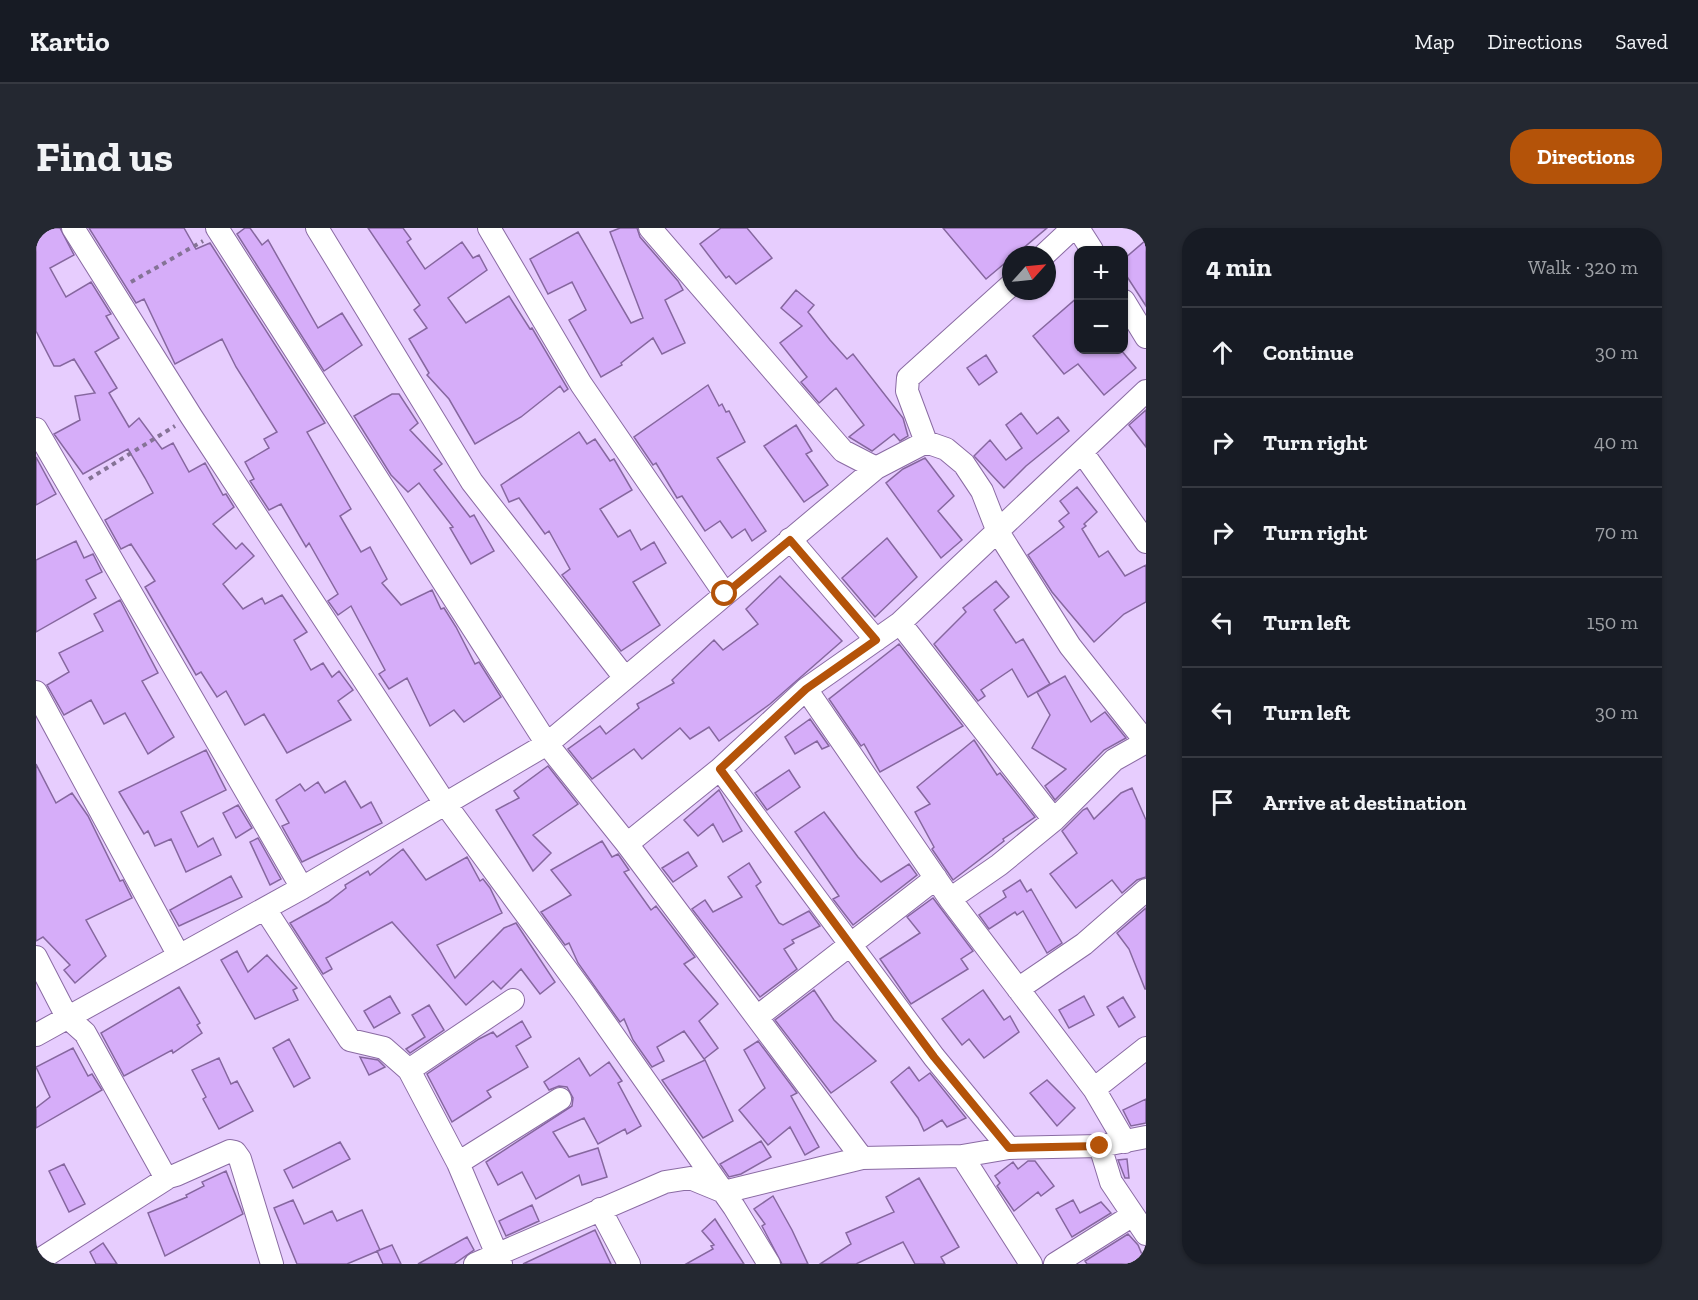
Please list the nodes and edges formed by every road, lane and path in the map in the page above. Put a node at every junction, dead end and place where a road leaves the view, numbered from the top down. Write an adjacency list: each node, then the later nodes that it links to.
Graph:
1 (73, 228): 9 (street)
2 (317, 228): 26 (street)
3 (489, 228): 23 (street)
4 (650, 228): 18 (street)
5 (1075, 228): 7 (street); 8 (street)
6 (218, 230): 9 (path); 30 (street)
7 (1054, 246)
8 (1089, 246)
9 (113, 293): 14 (street)
10 (1002, 293): 16 (street)
11 (1128, 308): 12 (street)
12 (1146, 337)
13 (1146, 391): 17 (street)
14 (190, 416): 19 (path); 32 (street)
15 (36, 429): 19 (street)
16 (926, 442): 18 (street); 20 (street)
17 (1082, 452): 20 (street); 22 (street)
18 (876, 468): 21 (street)
19 (71, 491): 36 (street)
20 (998, 532): 24 (street); 29 (street)
21 (790, 540): 23 (street); 25 (street)
22 (1146, 542)
23 (725, 594): 26 (street)
24 (900, 623): 25 (street); 33 (street)
25 (876, 640): 27 (street)
26 (625, 678): 30 (street)
27 (806, 689): 31 (street); 35 (street)
28 (36, 692): 41 (street)
29 (1146, 742): 33 (street)
30 (547, 744): 32 (street); 34 (street)
31 (720, 769): 34 (street); 40 (street)
32 (446, 805): 36 (street); 59 (street)
33 (1054, 820): 38 (street)
34 (627, 844): 46 (street)
35 (936, 878): 38 (street); 40 (street)
36 (302, 888): 39 (street)
37 (1146, 890): 43 (street)
38 (950, 899): 43 (street)
39 (265, 909): 41 (street); 49 (street)
40 (850, 943): 46 (street); 54 (street)
41 (179, 956): 45 (street)
42 (36, 957): 45 (street)
43 (1018, 989): 50 (street)
44 (513, 1000): 49 (street)
45 (68, 1017): 47 (street); 58 (street)
46 (757, 1017): 56 (street)
47 (36, 1035)
48 (1146, 1048): 50 (street)
49 (409, 1070): 57 (street)
50 (1094, 1089): 52 (street)
51 (560, 1099): 57 (street)
52 (1135, 1140): 53 (street)
53 (1100, 1146): 54 (street); 61 (street)
54 (1009, 1148): 55 (street)
55 (962, 1156): 56 (street); 69 (street)
56 (862, 1158): 59 (street)
57 (458, 1163): 63 (street)
58 (169, 1177): 64 (street); 65 (street)
59 (724, 1192): 60 (street); 68 (street)
60 (600, 1209): 63 (street); 67 (street)
61 (1133, 1215): 62 (street); 70 (street)
62 (1146, 1234)
63 (498, 1258): 66 (street)
64 (36, 1262)
65 (272, 1264)
66 (475, 1264)
67 (629, 1264)
68 (768, 1264)
69 (1031, 1264)
70 (1055, 1264)

